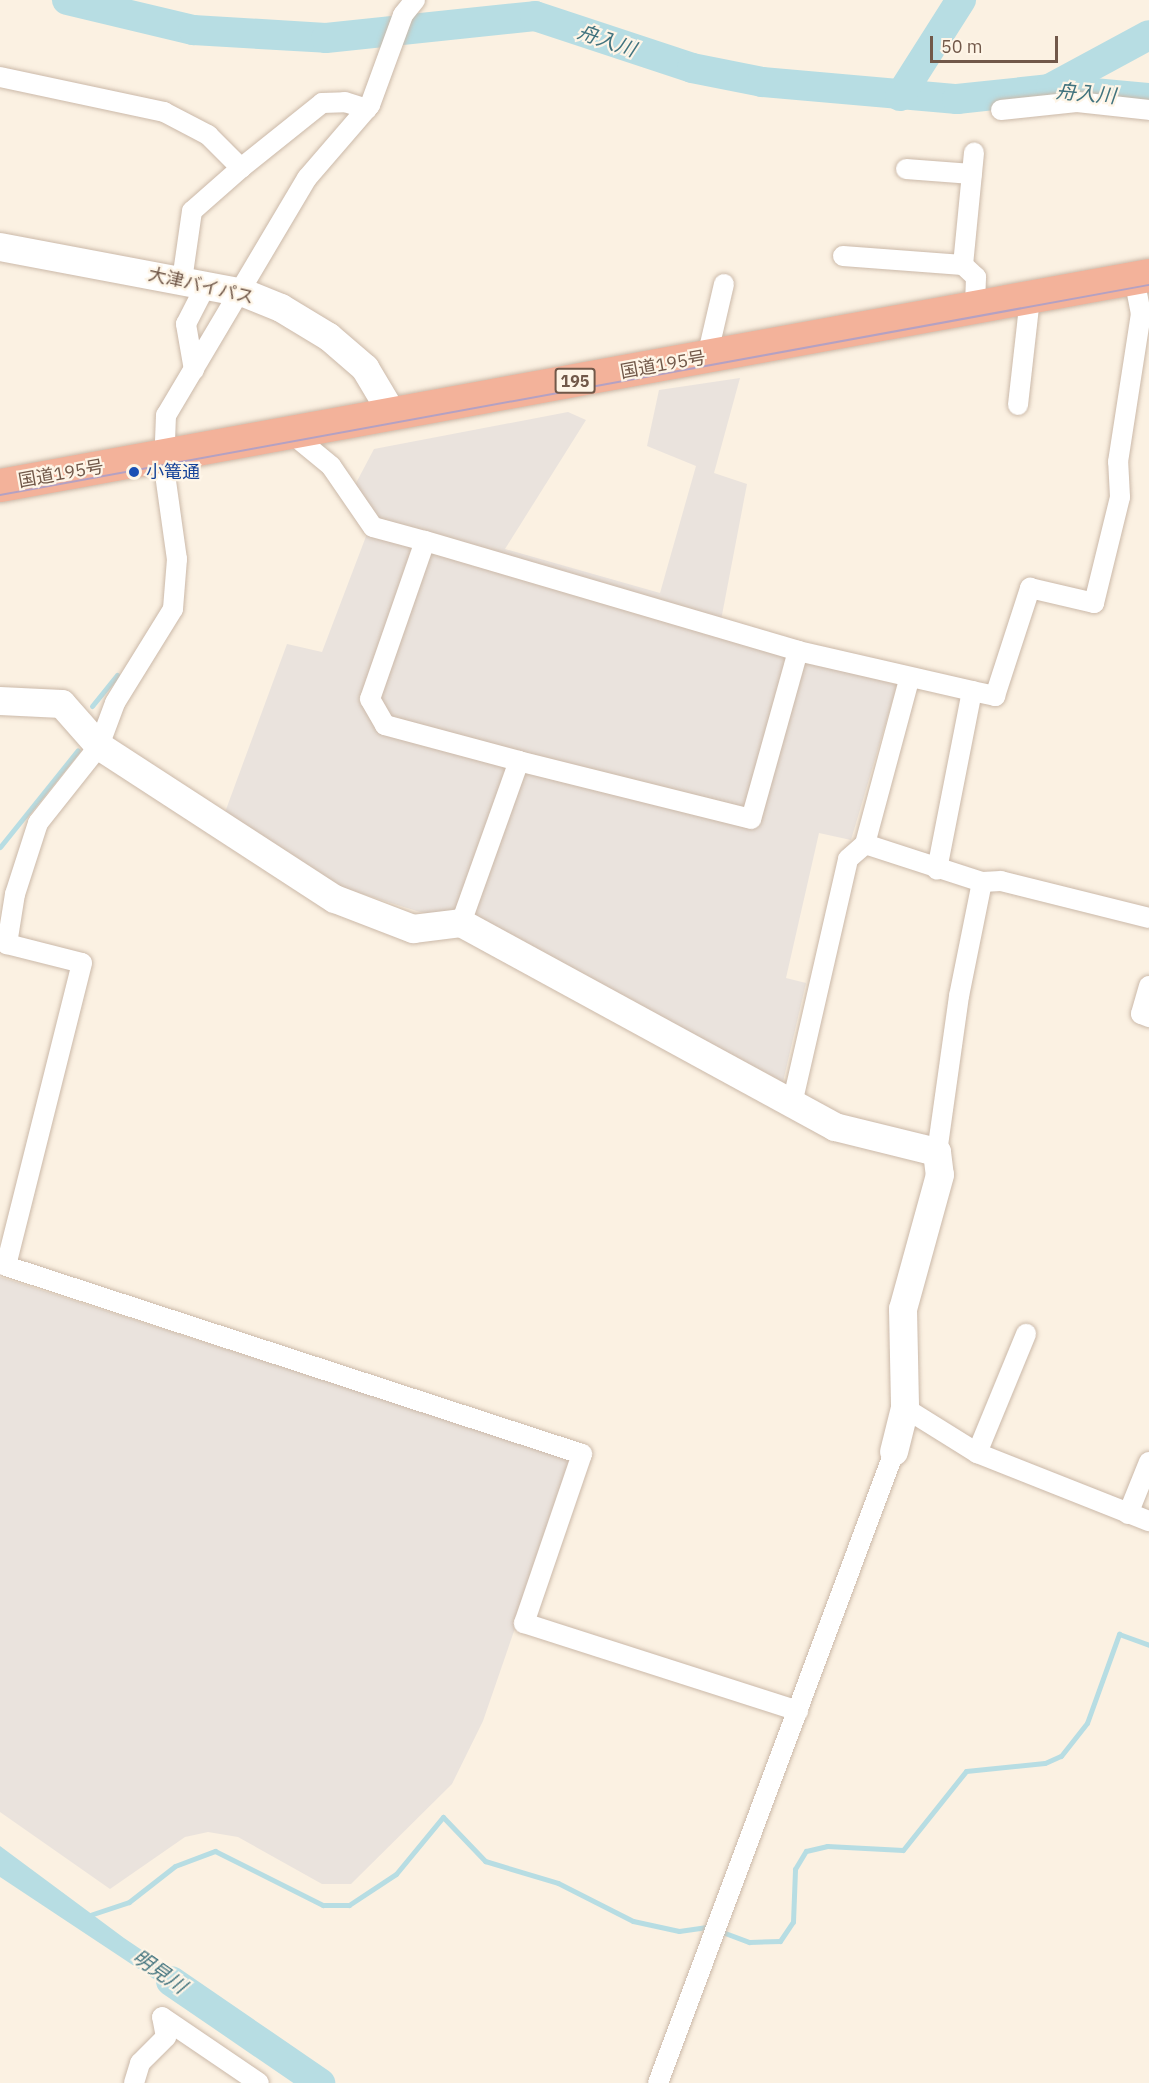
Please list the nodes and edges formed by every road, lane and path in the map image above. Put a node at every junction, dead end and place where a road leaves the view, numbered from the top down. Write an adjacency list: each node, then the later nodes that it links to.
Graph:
1 (415, 0): 3 (street)
2 (0, 77): 7 (street)
3 (367, 110): 7 (street); 16 (street)
4 (1001, 110): 5 (street)
5 (1149, 110)
6 (974, 153): 9 (street)
7 (241, 168): 14 (street)
8 (906, 169): 9 (street)
9 (972, 174): 12 (street)
10 (0, 247): 14 (street, 大津バイパス)
11 (843, 256): 12 (street)
12 (963, 265): 18 (street)
13 (1142, 276): 17 (highway, 国道195号 / 195); 29 (street)
14 (194, 283): 16 (street, 大津バイパス); 20 (street)
15 (724, 284): 19 (street)
16 (244, 293): 20 (street); 22 (street, 大津バイパス)
17 (1030, 298): 18 (highway, 国道195号 / 195); 21 (street)
18 (975, 308): 19 (highway, 国道195号 / 195)
19 (707, 357): 22 (highway, 国道195号 / 195)
20 (194, 370): 24 (street)
21 (1018, 405)
22 (393, 415): 23 (highway, 国道195号 / 195)
23 (291, 433): 24 (highway, 国道195号 / 195); 26 (street)
24 (163, 456): 25 (highway, 国道195号 / 195); 31 (street)
25 (0, 485)
26 (425, 541): 27 (street); 32 (street)
27 (798, 651): 28 (street); 32 (street)
28 (909, 680): 29 (street); 33 (street)
29 (972, 690): 34 (street)
30 (0, 701): 31 (street)
31 (99, 746): 37 (street); 49 (street)
32 (519, 760): 37 (street)
33 (865, 844): 34 (street); 40 (street)
34 (937, 870): 35 (street)
35 (982, 882): 36 (street); 41 (street)
36 (1149, 918)
37 (461, 923): 40 (street)
38 (1149, 986): 39 (street)
39 (1149, 1017)
40 (792, 1104): 41 (street)
41 (938, 1152): 43 (street)
42 (1026, 1334): 45 (street)
43 (905, 1408): 44 (street); 45 (street)
44 (894, 1452): 49 (street)
45 (978, 1453): 47 (street)
46 (1149, 1462): 47 (street)
47 (1128, 1514): 48 (street)
48 (1149, 1521)
49 (798, 1711): 52 (street)
50 (134, 2083): 51 (street)
51 (259, 2083)
52 (658, 2083)

